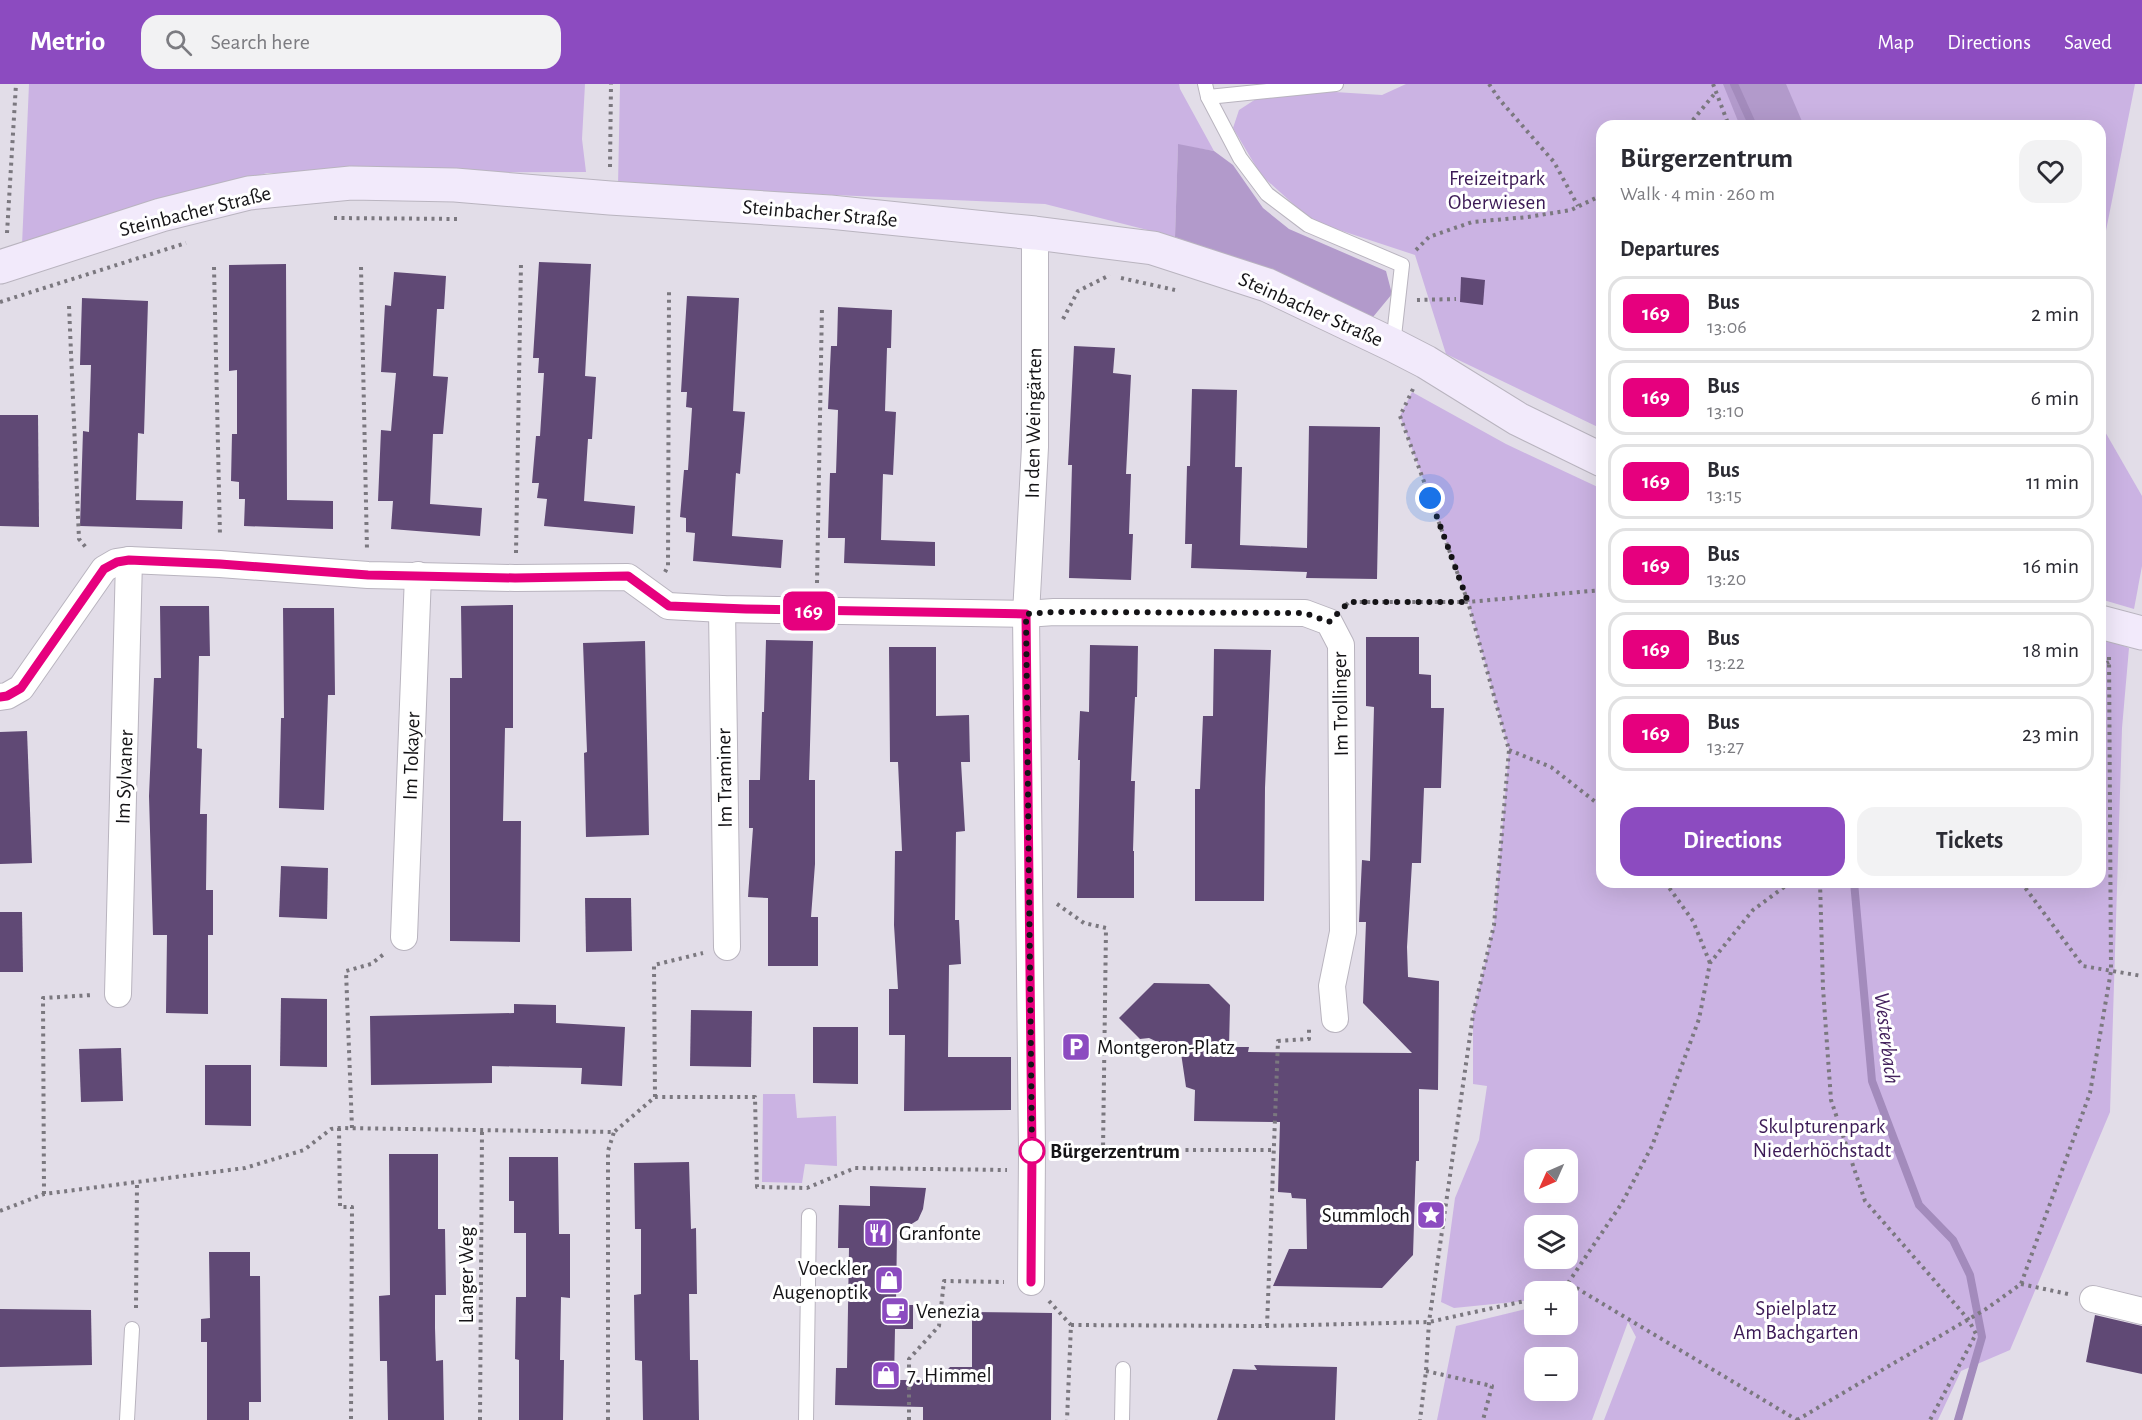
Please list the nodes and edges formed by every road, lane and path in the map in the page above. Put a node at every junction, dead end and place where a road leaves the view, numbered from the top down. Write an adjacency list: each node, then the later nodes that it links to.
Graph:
1 (16, 84): 19 (path)
2 (611, 84): 10 (path)
3 (1336, 84): 6 (lane)
4 (1489, 84): 12 (path)
5 (1713, 84): 7 (path)
6 (1206, 90): 18 (lane)
7 (1716, 92): 8 (path); 9 (path)
8 (1693, 120)
9 (1727, 120)
10 (610, 198): 15 (main road, Steinbacher Straße); 19 (main road, Steinbacher Straße)
11 (1596, 198): 12 (path)
12 (1578, 206): 18 (path)
13 (325, 218): 14 (path)
14 (467, 219)
15 (1035, 233): 32 (main road, Steinbacher Straße); 49 (street, In den Weingärten)
16 (188, 243): 27 (path)
17 (522, 263): 43 (path)
18 (1402, 265): 32 (lane)
19 (3, 266)
20 (214, 267): 39 (path)
21 (361, 267): 41 (path)
22 (1099, 273): 23 (path)
23 (1110, 275): 25 (path); 31 (path)
24 (669, 292): 45 (path)
25 (1183, 292)
26 (1456, 299): 30 (path)
27 (0, 302)
28 (69, 306): 40 (path)
29 (822, 306): 48 (path)
30 (1417, 309)
31 (1059, 325)
32 (1393, 345): 33 (main road, Steinbacher Straße)
33 (1426, 362): 35 (path); 37 (main road, Steinbacher Straße)
34 (1401, 386): 35 (path)
35 (1412, 392): 36 (path); 46 (path)
36 (1422, 398)
37 (1596, 457)
38 (129, 560): 39 (street); 40 (street); 67 (street, Im Sylvaner)
39 (220, 564): 41 (street)
40 (104, 569): 54 (street)
41 (368, 575): 42 (street)
42 (418, 575): 43 (street); 62 (street, Im Tokayer)
43 (515, 578): 45 (street)
44 (1596, 591): 46 (path)
45 (651, 592): 47 (street)
46 (1468, 602): 50 (path); 55 (path)
47 (722, 609): 48 (street); 63 (street, Im Traminer)
48 (817, 611): 49 (street)
49 (1026, 614): 50 (street, Im Trollinger); 77 (street, In den Weingärten)
50 (1329, 622): 68 (street, Im Trollinger)
51 (2119, 627): 52 (path)
52 (2109, 662): 53 (path); 65 (path)
53 (2106, 663)
54 (0, 697)
55 (1509, 750): 56 (path); 91 (path)
56 (1596, 802)
57 (1669, 888): 64 (path)
58 (1783, 888): 64 (path)
59 (1820, 888): 90 (path)
60 (2025, 888): 65 (path)
61 (1057, 893): 75 (path)
62 (404, 937): 72 (path)
63 (727, 947): 70 (path)
64 (1710, 963): 82 (path)
65 (2111, 971): 66 (path); 84 (path)
66 (2142, 976)
67 (118, 994): 79 (path)
68 (1335, 1019)
69 (1278, 1041): 76 (path)
70 (655, 1097): 74 (path); 77 (path)
71 (339, 1128): 72 (path); 78 (path); 98 (path)
72 (352, 1128): 73 (path)
73 (482, 1131): 74 (path); 99 (path, Langer Weg)
74 (614, 1132): 100 (path)
75 (1103, 1150): 76 (path); 77 (path)
76 (1273, 1150): 93 (path)
77 (1032, 1160): 83 (street, In den Weingärten)
78 (137, 1183): 79 (path); 89 (path)
79 (44, 1194): 80 (path)
80 (0, 1211)
81 (809, 1216): 101 (lane)
82 (1569, 1281)
83 (1031, 1282): 92 (path); 102 (path)
84 (2021, 1284): 86 (path); 90 (path)
85 (1578, 1289): 107 (path)
86 (2093, 1299): 88 (street)
87 (1524, 1301): 91 (path)
88 (2142, 1311)
89 (136, 1313)
90 (1968, 1319): 107 (path); 108 (path)
91 (1429, 1322): 93 (path); 96 (path)
92 (1071, 1325): 93 (path); 103 (path)
93 (1267, 1326)
94 (132, 1329): 97 (lane)
95 (1123, 1369): 104 (lane)
96 (1426, 1371): 105 (path); 106 (path)
97 (127, 1420)
98 (351, 1420)
99 (480, 1420)
100 (608, 1420)
101 (806, 1420)
102 (909, 1420)
103 (1067, 1420)
104 (1122, 1420)
105 (1420, 1420)
106 (1483, 1420)
107 (1797, 1420)
108 (1930, 1420)

